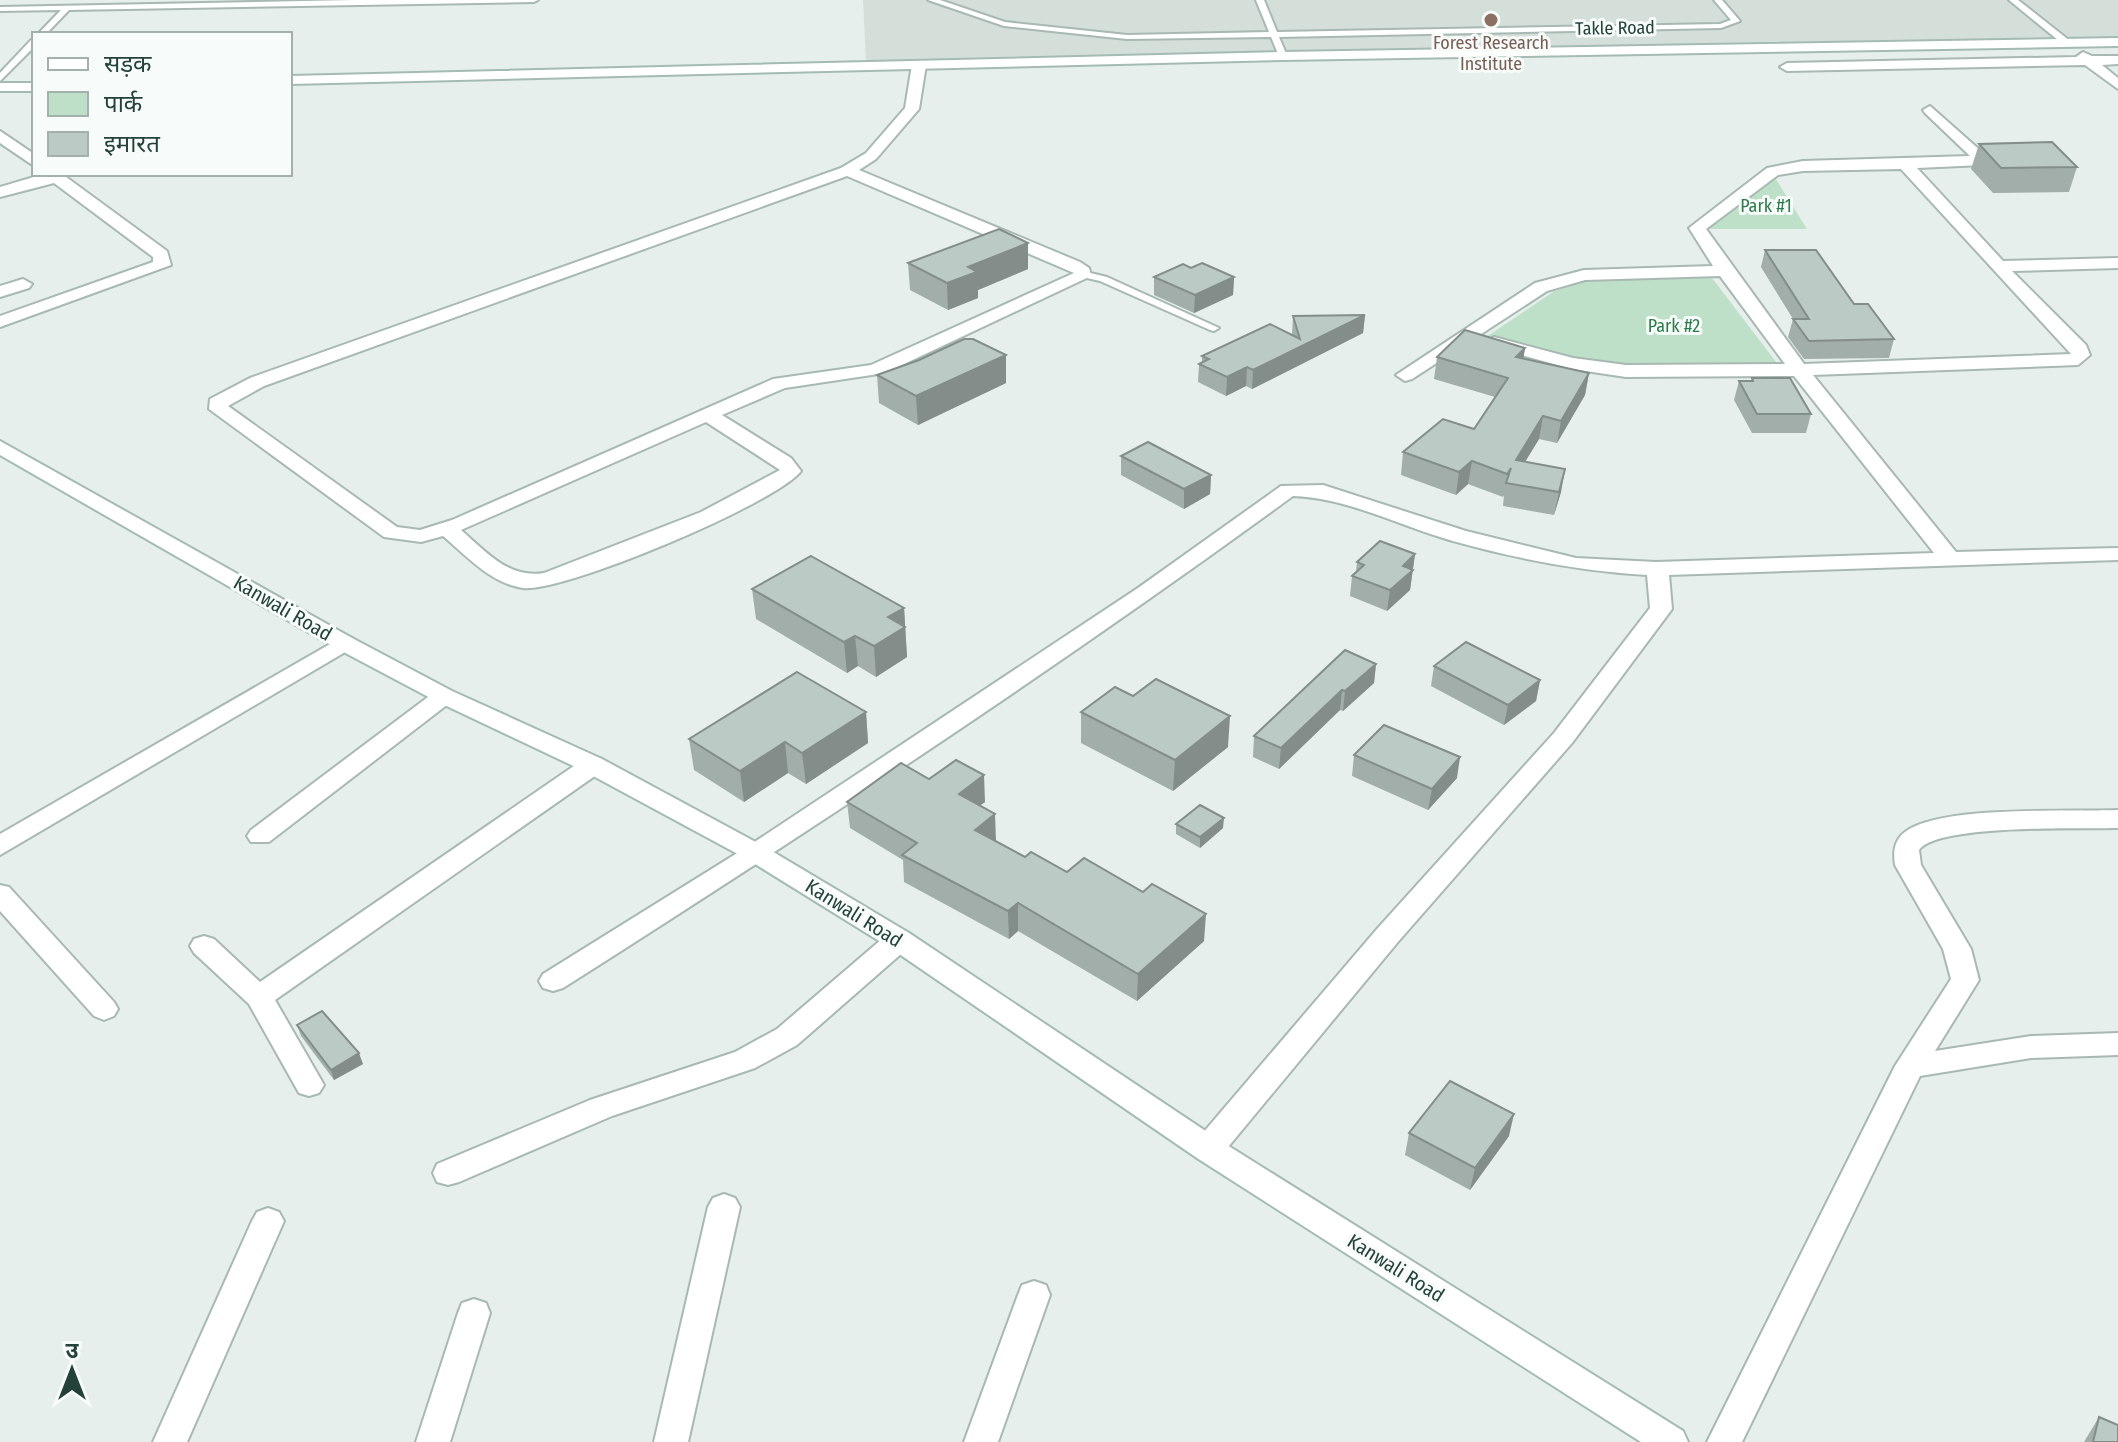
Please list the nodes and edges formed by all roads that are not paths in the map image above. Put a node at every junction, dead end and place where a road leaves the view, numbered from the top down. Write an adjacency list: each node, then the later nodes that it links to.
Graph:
1 (75, 0): 9 (lane)
2 (534, 0): 7 (lane)
3 (932, 0): 11 (lane)
4 (1260, 0): 11 (lane)
5 (1718, 0): 11 (lane, Takle Road)
6 (2013, 0): 13 (lane)
7 (475, 1): 9 (lane)
8 (0, 9): 9 (lane)
9 (66, 9): 10 (lane)
10 (44, 32)
11 (1274, 35): 15 (lane)
12 (2118, 42): 13 (street)
13 (2067, 43): 15 (street); 17 (street)
14 (32, 44): 20 (lane)
15 (1283, 56): 18 (street)
16 (2118, 60): 17 (street)
17 (2089, 61): 19 (street); 22 (street)
18 (919, 65): 21 (street); 29 (street)
19 (1787, 67)
20 (0, 78)
21 (292, 80)
22 (2118, 85)
23 (0, 87): 24 (street)
24 (32, 87)
25 (1930, 110): 28 (street)
26 (0, 136): 27 (street)
27 (32, 160)
28 (1905, 164): 33 (street); 34 (street)
29 (847, 171): 35 (street); 45 (street)
30 (54, 176): 31 (street); 38 (street)
31 (0, 192)
32 (2118, 263): 33 (street)
33 (1998, 266): 41 (street)
34 (1724, 271): 40 (street); 41 (street)
35 (1082, 274): 39 (lane); 43 (street)
36 (23, 284): 37 (street)
37 (0, 292)
38 (0, 322)
39 (1214, 328)
40 (1469, 334): 41 (street); 42 (street)
41 (1799, 370): 47 (street)
42 (1405, 375)
43 (708, 415): 45 (street); 45 (street)
44 (0, 447): 49 (street, Kanwali Road)
45 (447, 529)
46 (2118, 554): 47 (street)
47 (1950, 559): 48 (street)
48 (1656, 569): 55 (street); 65 (street)
49 (344, 643): 50 (street, Kanwali Road); 54 (street)
50 (444, 696): 51 (street, Kanwali Road); 53 (street)
51 (593, 765): 55 (street, Kanwali Road); 60 (street)
52 (2118, 819): 63 (street)
53 (260, 836)
54 (0, 846)
55 (756, 853): 57 (street, Kanwali Road); 59 (street)
56 (0, 894): 61 (street)
57 (899, 940): 65 (street, Kanwali Road); 66 (street)
58 (204, 946): 60 (street)
59 (553, 981)
60 (259, 997): 64 (street)
61 (104, 1009)
62 (2118, 1044): 63 (street)
63 (1910, 1066): 76 (street)
64 (309, 1085)
65 (1208, 1149): 75 (street, Kanwali Road)
66 (448, 1173)
67 (724, 1207): 73 (street)
68 (268, 1221): 71 (street)
69 (1034, 1295): 74 (street)
70 (474, 1313): 72 (street)
71 (170, 1442)
72 (433, 1442)
73 (671, 1442)
74 (981, 1442)
75 (1671, 1442)
76 (1724, 1442)

